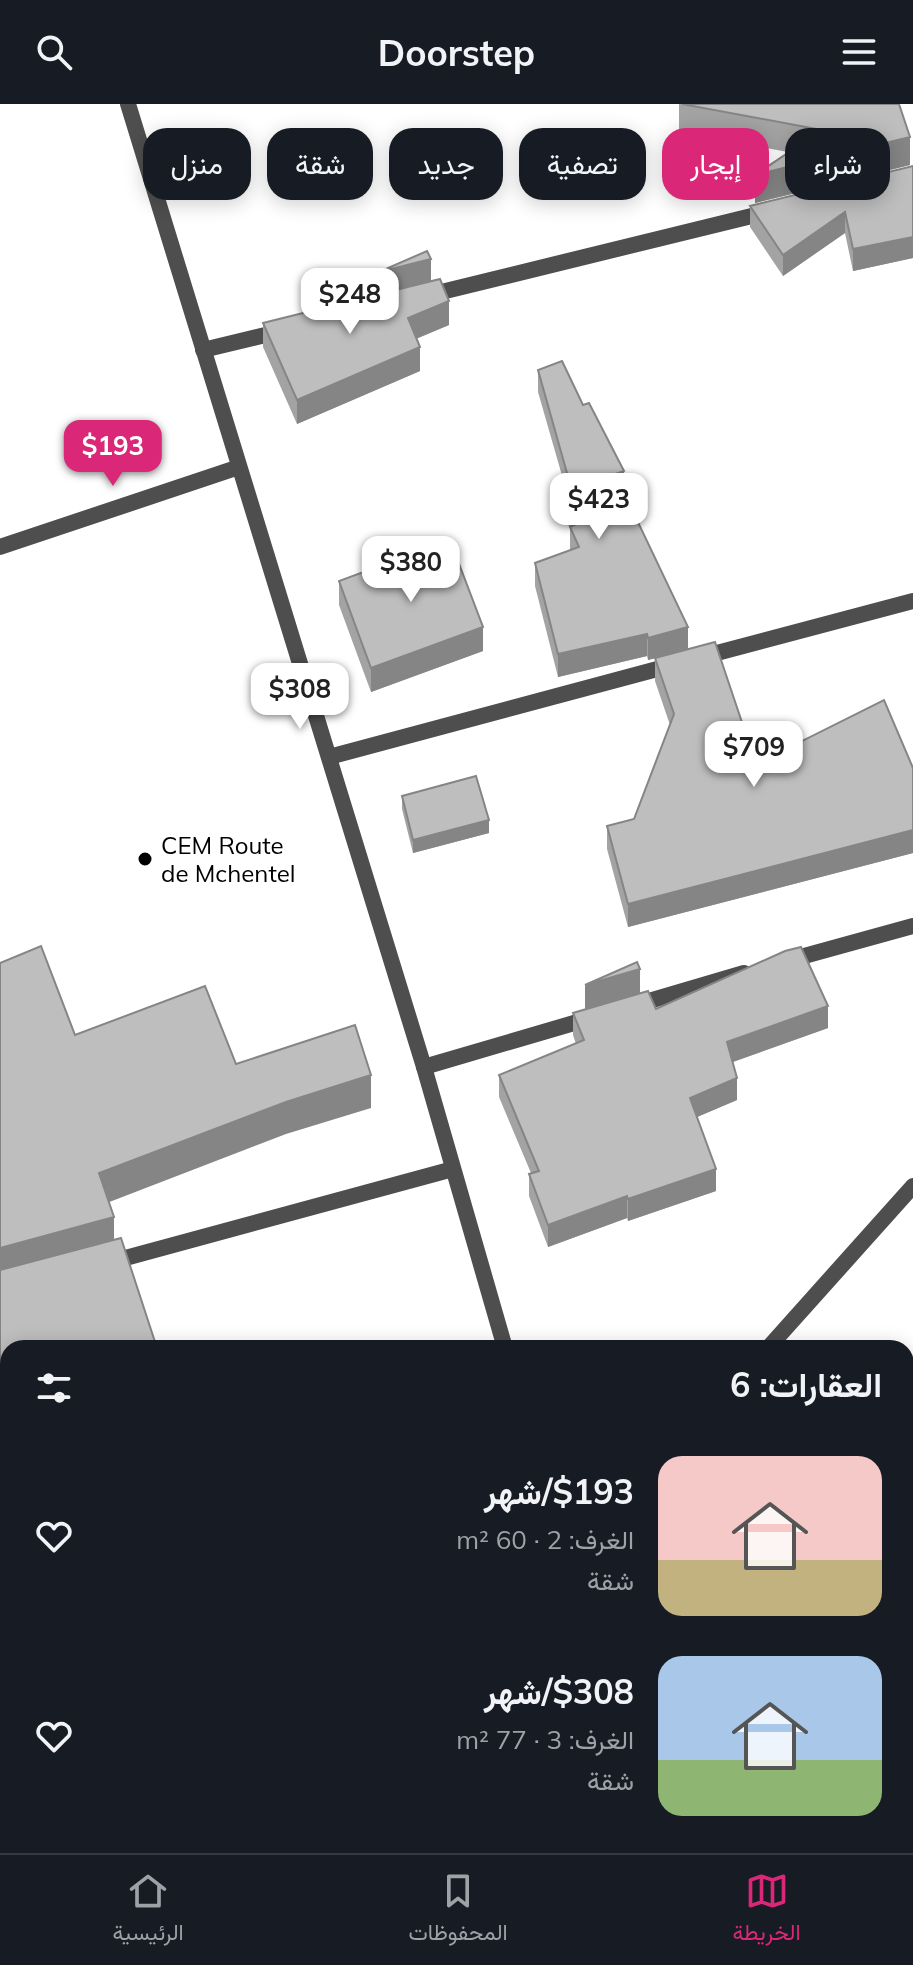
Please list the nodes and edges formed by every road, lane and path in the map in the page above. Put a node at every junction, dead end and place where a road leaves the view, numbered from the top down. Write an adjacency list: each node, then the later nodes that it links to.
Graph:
1 (128, 104): 5 (street)
2 (790, 207): 3 (street)
3 (404, 301)
4 (296, 328): 5 (street)
5 (203, 350): 6 (street)
6 (239, 467): 7 (street); 9 (street)
7 (0, 547)
8 (913, 601): 9 (street)
9 (329, 757): 11 (street)
10 (913, 926): 11 (street)
11 (424, 1067): 12 (street)
12 (453, 1169): 14 (street); 15 (street)
13 (913, 1186): 16 (street)
14 (91, 1267)
15 (503, 1340)
16 (775, 1340)

